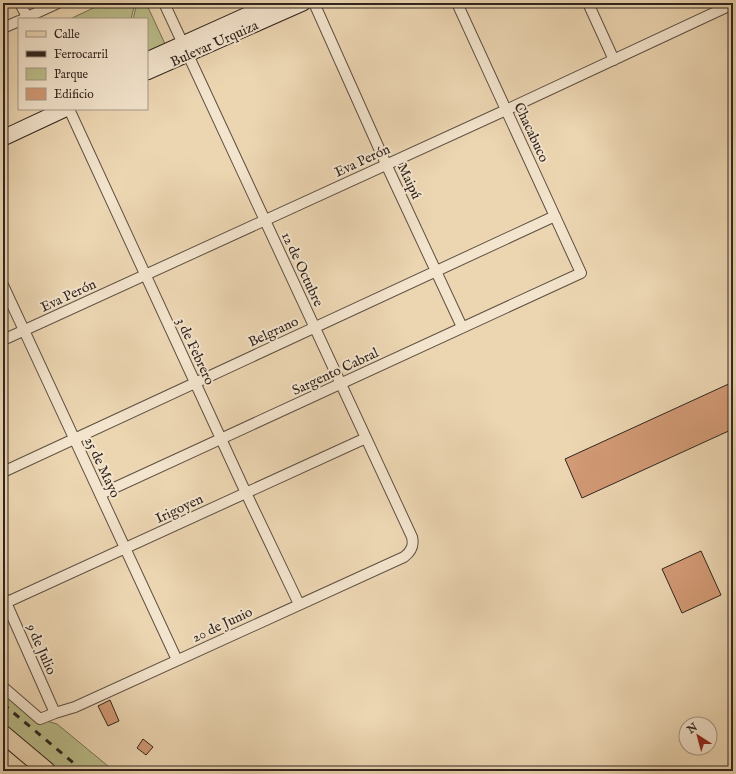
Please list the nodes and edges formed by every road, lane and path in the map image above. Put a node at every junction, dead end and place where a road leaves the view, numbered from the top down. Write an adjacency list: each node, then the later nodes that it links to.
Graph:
1 (20, 3): 11 (street)
2 (58, 3): 12 (street)
3 (164, 3): 15 (street, 12 de Octubre)
4 (274, 3): 15 (street, Bulevar Urquiza)
5 (303, 3): 15 (street, Bulevar Urquiza)
6 (314, 3): 25 (street, Maipú)
7 (457, 3): 22 (street, Chacabuco)
8 (588, 3): 17 (street)
9 (733, 4): 10 (street, Eva Perón)
10 (716, 7): 17 (street, Eva Perón)
11 (24, 18)
12 (26, 18)
13 (18, 22): 14 (street)
14 (3, 28)
15 (186, 49): 16 (street, Bulevar Urquiza); 18 (street, Bulevar Urquiza); 27 (street, 12 de Octubre)
16 (148, 60)
17 (614, 60): 22 (street, Eva Perón)
18 (148, 71)
19 (39, 110): 23 (street)
20 (63, 110): 24 (street)
21 (69, 110): 30 (street, 3 de Febrero)
22 (506, 110): 25 (street, Eva Perón); 26 (street, Chacabuco)
23 (3, 126)
24 (3, 138)
25 (386, 164): 27 (street, Eva Perón); 28 (street, Maipú)
26 (555, 216): 28 (street, Belgrano); 29 (street, Chacabuco)
27 (265, 220): 30 (street, Eva Perón); 32 (street, 12 de Octubre)
28 (436, 271): 32 (street, Belgrano); 33 (street, Maipú)
29 (581, 273): 33 (street, Sargento Cabral)
30 (145, 274): 34 (street, Eva Perón); 36 (street, 3 de Febrero)
31 (3, 285): 34 (street, 25 de Mayo)
32 (315, 327): 36 (street, Belgrano); 37 (street, 12 de Octubre)
33 (462, 327): 37 (street, Sargento Cabral)
34 (24, 331): 35 (street, Eva Perón); 39 (street, 25 de Mayo)
35 (3, 340)
36 (195, 383): 39 (street, Belgrano); 40 (street, 3 de Febrero)
37 (341, 384): 38 (street, 12 de Octubre); 40 (street, Sargento Cabral)
38 (366, 438): 42 (street, Irigoyen); 45 (street, 12 de Octubre)
39 (75, 439): 41 (street, Belgrano); 43 (street, 25 de Mayo)
40 (221, 439): 42 (street, 3 de Febrero); 43 (street, Sargento Cabral)
41 (3, 472)
42 (246, 493): 44 (street, Irigoyen); 47 (street, 3 de Febrero)
43 (101, 494): 44 (street, 25 de Mayo)
44 (126, 548): 46 (street, Irigoyen); 48 (street, 25 de Mayo)
45 (412, 548): 47 (street, 20 de Junio)
46 (4, 601): 50 (street, 9 de Julio)
47 (299, 604): 48 (street, 20 de Junio)
48 (177, 660): 50 (street, 20 de Junio)
49 (3, 687): 50 (street, 20 de Junio)
50 (55, 713)
51 (3, 734): 52 (main road)
52 (48, 771)

